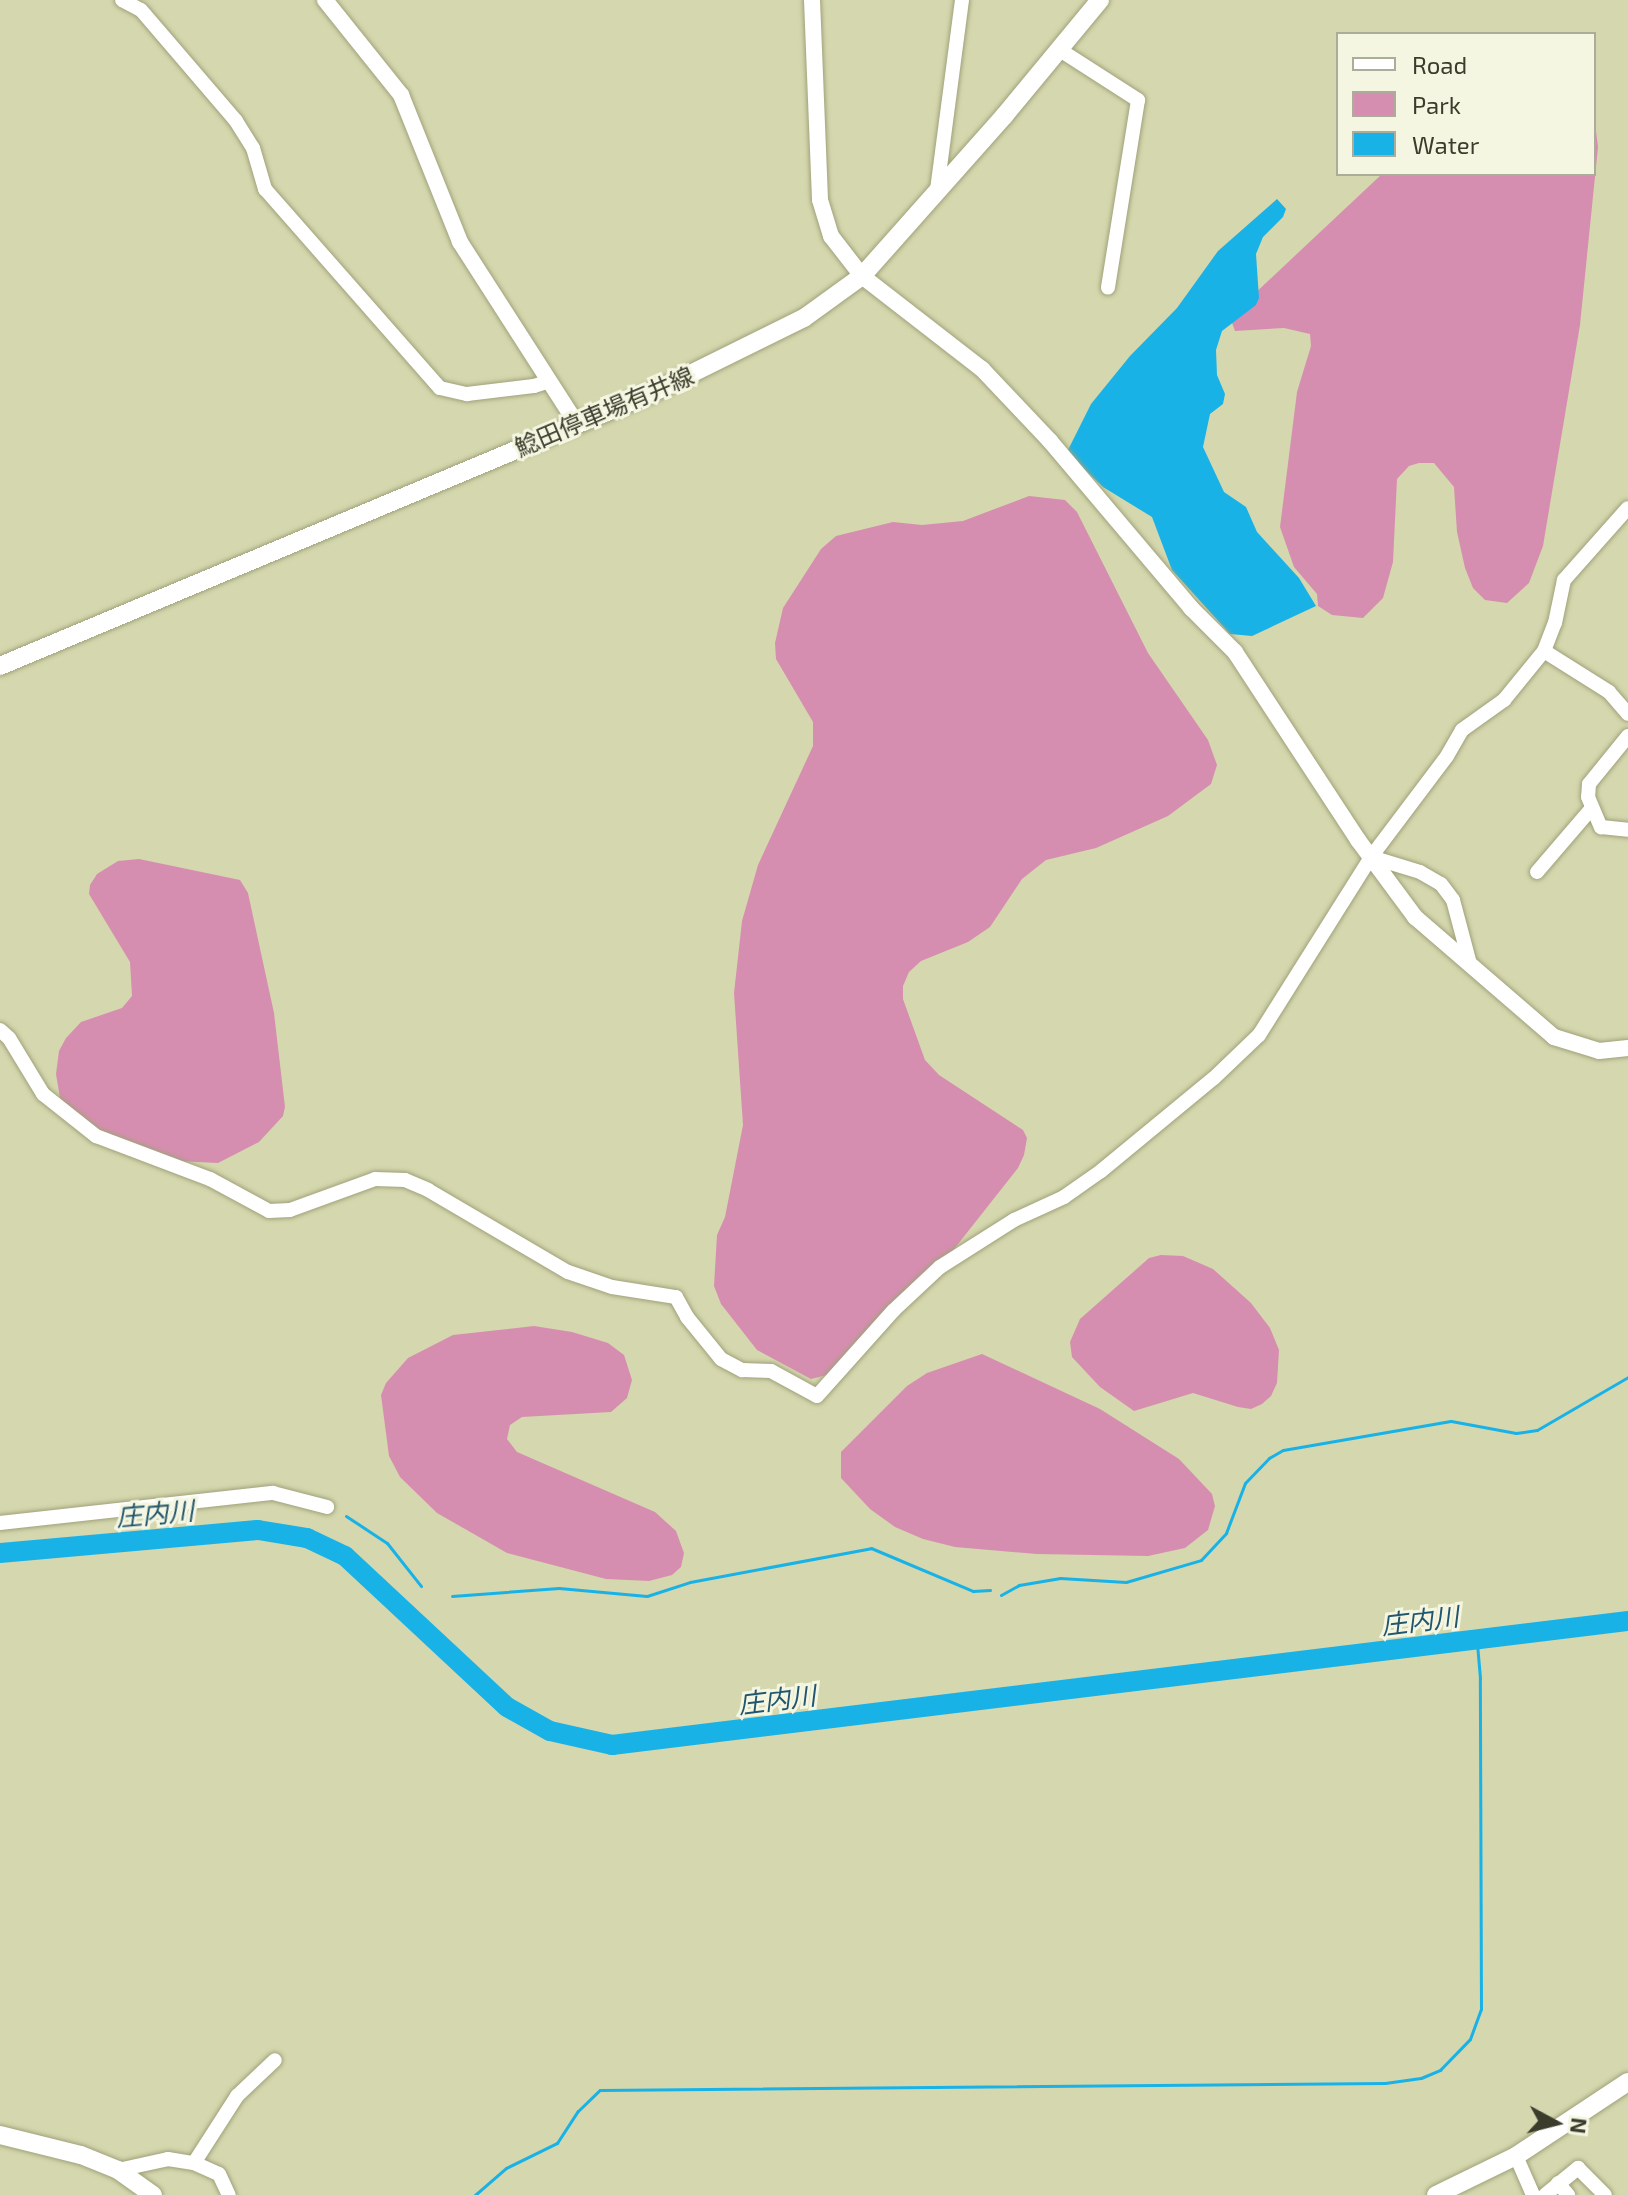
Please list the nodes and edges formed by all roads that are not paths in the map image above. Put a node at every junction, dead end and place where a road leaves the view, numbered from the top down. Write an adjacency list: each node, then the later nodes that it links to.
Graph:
1 (122, 0): 10 (street)
2 (325, 0): 10 (street)
3 (812, 0): 8 (street)
4 (962, 0): 7 (street)
5 (1100, 0): 6 (main road, 鯰田停車場有井線)
6 (1060, 50): 7 (main road, 鯰田停車場有井線); 9 (street)
7 (937, 191): 8 (main road, 鯰田停車場有井線)
8 (862, 276): 11 (main road, 鯰田停車場有井線); 19 (street)
9 (1108, 288)
10 (549, 381): 11 (street)
11 (576, 423): 14 (main road, 鯰田停車場有井線)
12 (1628, 508): 13 (street)
13 (1544, 651): 15 (street); 19 (street)
14 (0, 666)
15 (1628, 714)
16 (1628, 736): 17 (street)
17 (1591, 809): 18 (street); 20 (street)
18 (1628, 830)
19 (1371, 857): 21 (street); 21 (street); 22 (street)
20 (1537, 872)
21 (1470, 964): 23 (street)
22 (0, 1030)
23 (1628, 1048)
24 (327, 1507): 25 (street)
25 (0, 1523)
26 (275, 2060): 30 (street)
27 (1628, 2082): 29 (main road)
28 (0, 2135): 31 (main road)
29 (1516, 2156): 35 (main road); 36 (street)
30 (194, 2163): 31 (street); 34 (street)
31 (118, 2170): 33 (main road)
32 (1558, 2183): 37 (street); 38 (street); 39 (street)
33 (153, 2195)
34 (229, 2195)
35 (1436, 2195)
36 (1533, 2195)
37 (1545, 2195)
38 (1568, 2195)
39 (1605, 2195)

